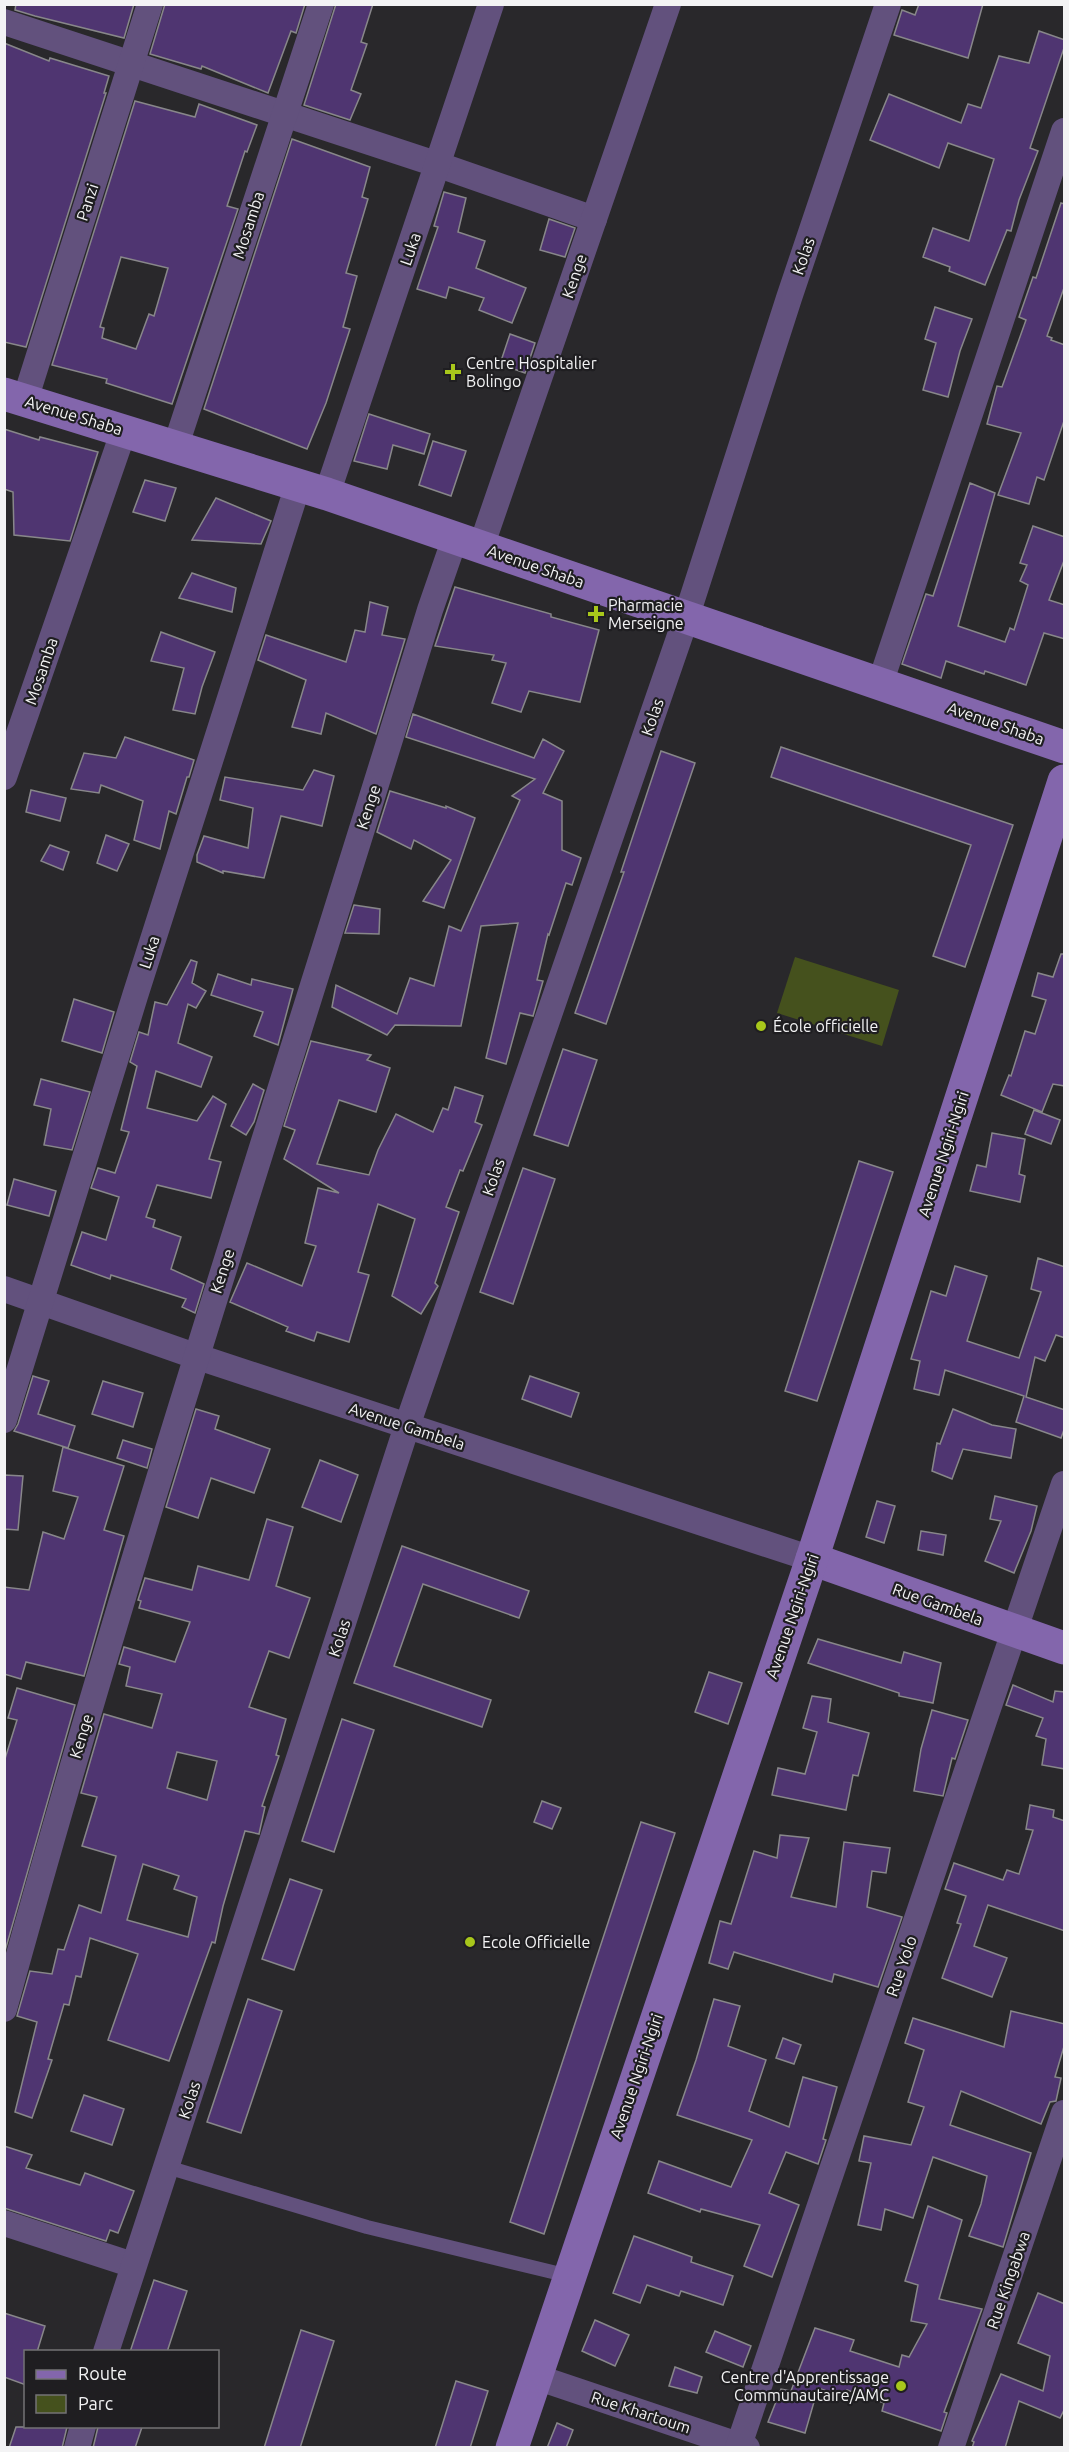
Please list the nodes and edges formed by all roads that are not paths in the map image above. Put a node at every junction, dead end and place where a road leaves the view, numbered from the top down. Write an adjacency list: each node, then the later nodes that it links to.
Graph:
1 (150, 4): 7 (street, Panzi)
2 (321, 4): 8 (street, Mosamba)
3 (491, 4): 10 (street, Luka)
4 (668, 4): 11 (street, Kenge)
5 (888, 4): 17 (street, Kolas)
6 (4, 22): 7 (street)
7 (132, 63): 8 (street); 12 (street, Panzi)
8 (284, 116): 10 (street); 14 (street, Mosamba)
9 (1065, 131): 18 (street)
10 (439, 165): 11 (street); 15 (street, Luka)
11 (594, 219): 16 (street, Kenge)
12 (15, 397): 13 (street, Avenue Shaba)
13 (124, 430): 14 (street, Avenue Shaba); 20 (street, Mosamba)
14 (176, 445): 15 (street, Avenue Shaba)
15 (312, 489): 16 (street, Avenue Shaba); 23 (street, Luka)
16 (468, 542): 17 (street, Avenue Shaba); 24 (street, Kenge)
17 (686, 618): 18 (street, Avenue Shaba); 26 (street, Kolas)
18 (880, 684): 19 (street, Avenue Shaba)
19 (1065, 747)
20 (4, 777)
21 (1065, 781): 28 (street, Avenue Ngiri-Ngiri)
22 (4, 1289): 23 (street, Avenue Gambela)
23 (43, 1301): 24 (street, Avenue Gambela); 25 (street, Luka)
24 (195, 1356): 26 (street, Avenue Gambela); 31 (street, Kenge)
25 (4, 1420)
26 (407, 1426): 28 (street, Avenue Gambela); 33 (street, Kolas)
27 (1065, 1484): 29 (street, Rue Yolo)
28 (812, 1559): 29 (street, Rue Gambela); 36 (street, Avenue Ngiri-Ngiri)
29 (1015, 1632): 30 (street, Rue Gambela); 40 (street, Rue Yolo)
30 (1065, 1648)
31 (4, 2009)
32 (1065, 2114): 43 (street, Rue Kingabwa)
33 (167, 2167): 35 (street, Kolas); 36 (lane)
34 (4, 2223): 35 (street)
35 (133, 2265): 37 (street, Kolas)
36 (568, 2276): 38 (street, Avenue Ngiri-Ngiri)
37 (107, 2350)
38 (536, 2377): 40 (street, Rue Khartoum); 42 (street, Avenue Ngiri-Ngiri)
39 (83, 2428): 41 (street)
40 (741, 2447)
41 (77, 2448)
42 (512, 2448)
43 (951, 2448)

